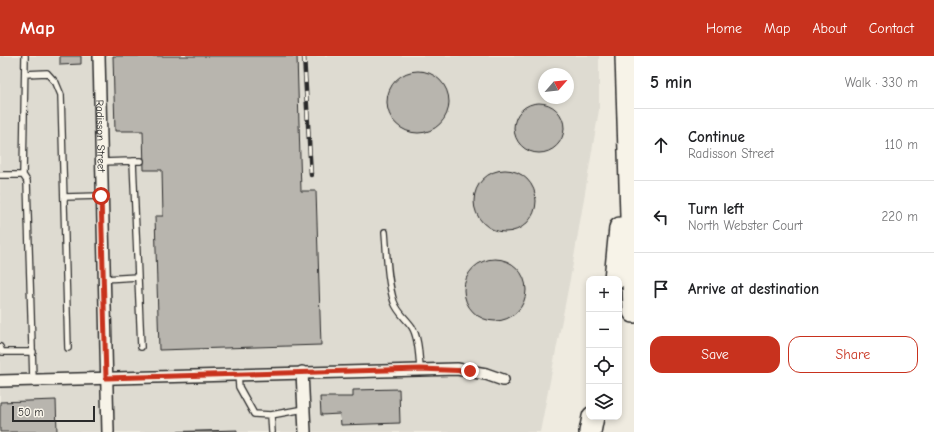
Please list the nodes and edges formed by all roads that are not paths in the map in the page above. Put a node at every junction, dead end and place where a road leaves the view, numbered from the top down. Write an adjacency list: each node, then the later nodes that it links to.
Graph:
1 (25, 56): 4 (lane)
2 (99, 56): 7 (street, Radisson Street)
3 (626, 56): 12 (highway)
4 (25, 74): 9 (lane); 11 (lane)
5 (133, 161): 6 (lane); 7 (lane); 15 (lane)
6 (141, 161)
7 (102, 162): 10 (street, Radisson Street)
8 (0, 175): 9 (lane)
9 (23, 175): 21 (lane)
10 (101, 196): 11 (lane); 16 (street, Radisson Street)
11 (64, 197): 20 (lane)
12 (626, 216): 14 (highway); 17 (highway)
13 (385, 232): 22 (lane)
14 (616, 276)
15 (138, 277): 16 (lane); 19 (lane)
16 (104, 279): 25 (street, Radisson Street)
17 (634, 312)
18 (0, 347): 21 (lane)
19 (141, 347)
20 (68, 348)
21 (32, 352): 26 (lane)
22 (420, 369): 23 (street); 27 (street)
23 (302, 372): 24 (street); 29 (street)
24 (238, 374): 25 (street); 30 (lane)
25 (106, 378): 26 (street); 32 (street, Radisson Street)
26 (33, 380): 28 (street)
27 (503, 380)
28 (0, 381)
29 (304, 409): 30 (lane); 34 (street)
30 (271, 415): 33 (lane)
31 (592, 420): 35 (highway)
32 (108, 432)
33 (272, 432)
34 (305, 432)
35 (590, 432)

